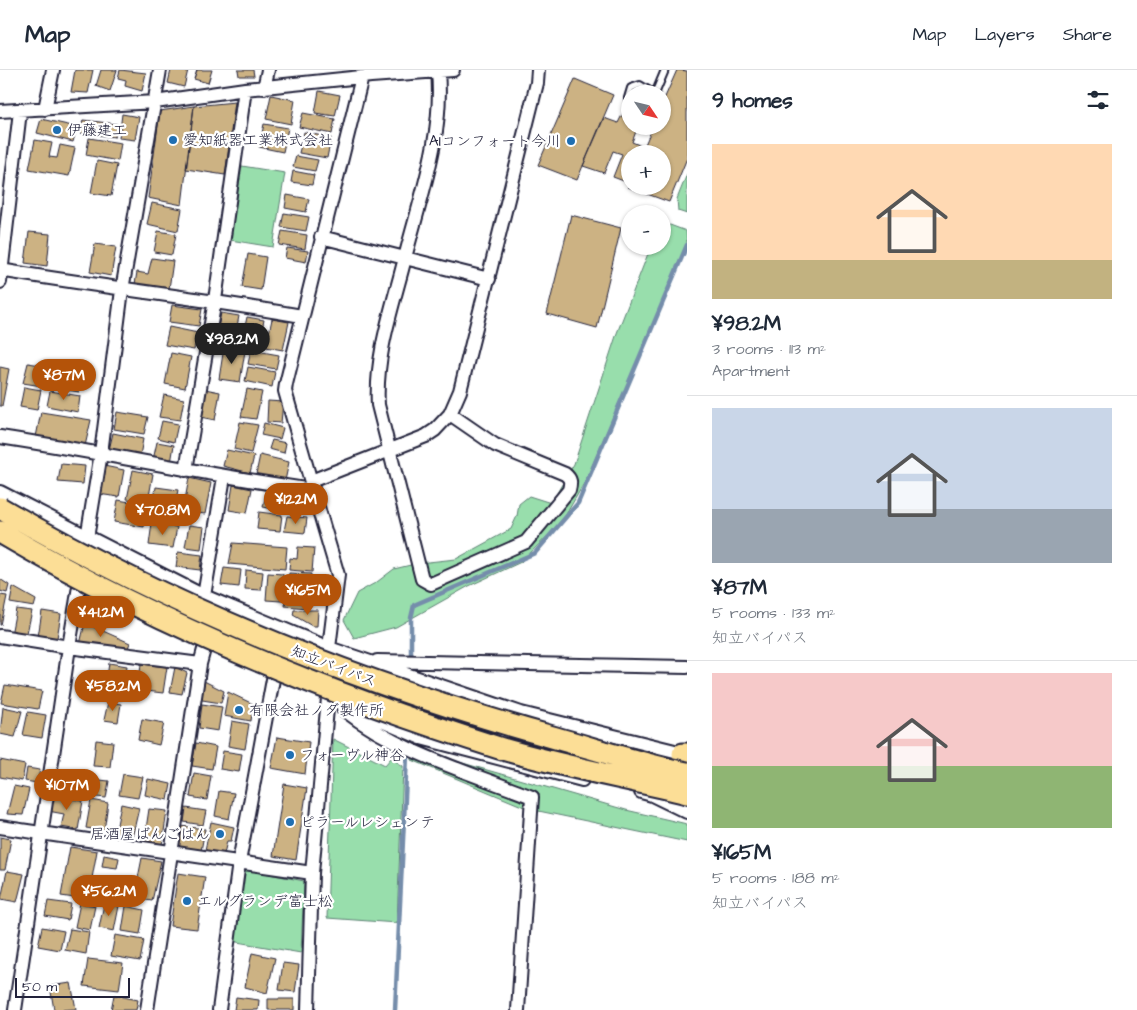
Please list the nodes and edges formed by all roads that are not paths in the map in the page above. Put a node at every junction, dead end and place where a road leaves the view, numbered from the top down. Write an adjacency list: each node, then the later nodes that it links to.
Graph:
1 (53, 70): 13 (street)
2 (160, 70): 12 (street)
3 (268, 70): 10 (street)
4 (453, 70): 7 (street)
5 (538, 70): 19 (street)
6 (665, 70): 9 (lane)
7 (438, 72): 8 (street); 17 (street)
8 (369, 74): 10 (street); 16 (street)
9 (659, 85)
10 (264, 88): 11 (street)
11 (245, 89): 12 (street); 21 (street)
12 (155, 102): 13 (street); 20 (street)
13 (45, 109): 15 (street)
14 (0, 111): 15 (street)
15 (20, 111): 18 (street)
16 (321, 237): 17 (street); 22 (street)
17 (405, 258): 19 (street); 25 (street)
18 (1, 274): 20 (street)
19 (489, 279): 23 (street)
20 (122, 290): 21 (street); 26 (street)
21 (214, 300): 22 (street); 27 (street)
22 (302, 316): 29 (street)
23 (450, 414): 25 (street); 25 (street)
24 (0, 437): 26 (street)
25 (389, 451): 29 (street)
26 (101, 452): 27 (street); 33 (street)
27 (186, 470): 28 (street)
28 (224, 477): 29 (street); 36 (street)
29 (312, 485): 40 (street)
30 (0, 492): 33 (street)
31 (0, 508): 46 (highway, 知立バイパス, bridge)
32 (0, 532): 47 (highway, 知立バイパス, bridge)
33 (86, 537): 35 (street); 36 (street)
34 (0, 539): 35 (street)
35 (79, 582): 38 (street); 39 (street)
36 (204, 596): 40 (street)
37 (0, 636): 39 (street)
38 (206, 642): 42 (street); 44 (street)
39 (69, 648): 42 (street); 50 (street)
40 (329, 648): 41 (street)
41 (365, 660): 43 (street); 46 (street)
42 (200, 664): 51 (street)
43 (687, 667)
44 (274, 674): 45 (street); 52 (street)
45 (328, 698): 48 (street); 53 (street); 58 (street)
46 (686, 759)
47 (687, 793)
48 (687, 812)
49 (0, 827): 50 (street)
50 (42, 833): 51 (street); 54 (street)
51 (172, 851): 52 (street); 55 (street)
52 (239, 862): 53 (street); 56 (street)
53 (312, 873): 57 (street)
54 (15, 1010)
55 (147, 1010)
56 (220, 1010)
57 (308, 1010)
58 (518, 1010)

